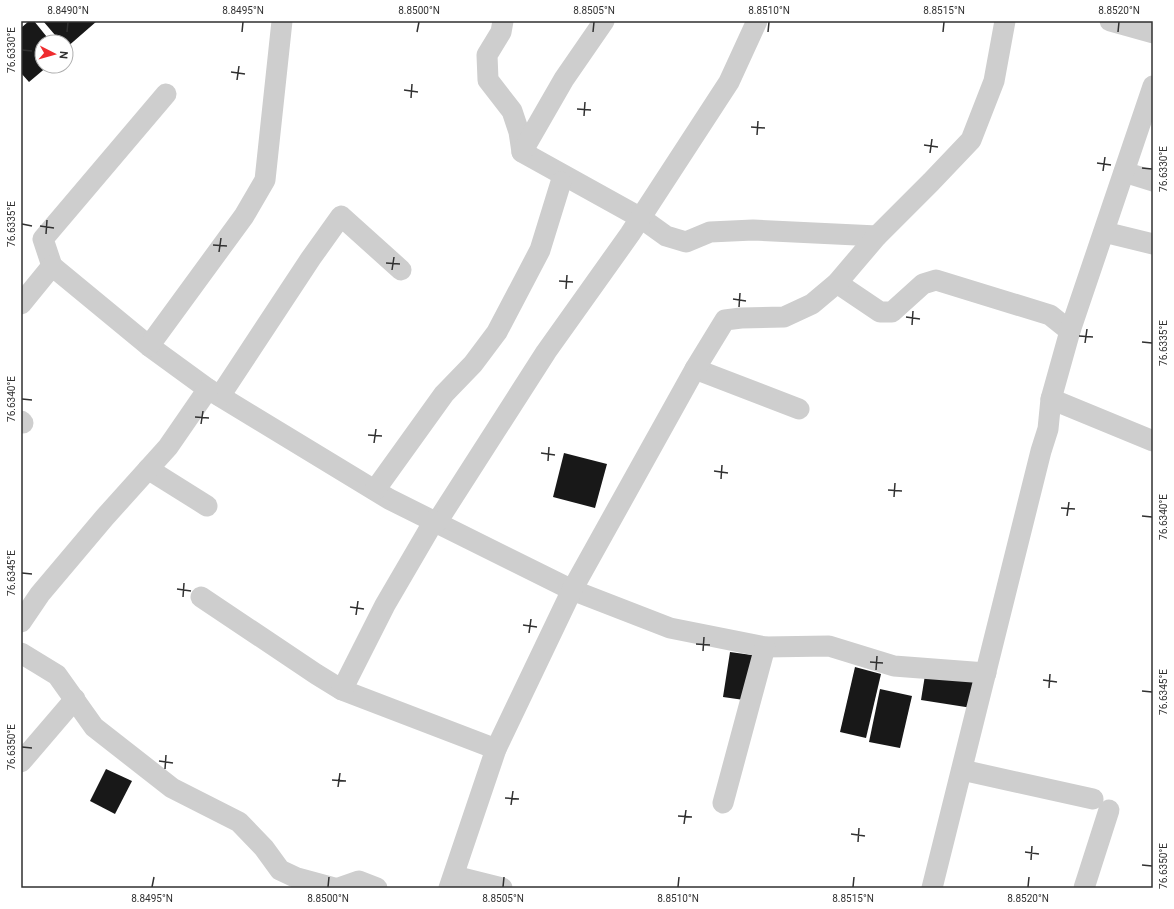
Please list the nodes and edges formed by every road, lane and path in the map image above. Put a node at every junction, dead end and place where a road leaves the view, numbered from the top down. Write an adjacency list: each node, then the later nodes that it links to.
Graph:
1 (282, 21): 23 (street)
2 (504, 21): 10 (street)
3 (604, 21): 10 (street)
4 (757, 21): 14 (street)
5 (1005, 21): 16 (street)
6 (1110, 21): 7 (street)
7 (1153, 33)
8 (1153, 86): 11 (street)
9 (166, 94): 18 (street)
10 (522, 152): 14 (street)
11 (1124, 172): 12 (street); 15 (street)
12 (1153, 181)
13 (561, 182): 30 (street)
14 (641, 218): 16 (street); 32 (street)
15 (1104, 232): 17 (street); 22 (street)
16 (877, 236): 20 (street)
17 (1153, 244)
18 (52, 266): 21 (street); 23 (street)
19 (401, 270): 25 (street)
20 (837, 283): 22 (street); 24 (street)
21 (21, 304)
22 (1070, 331): 26 (street)
23 (149, 346): 25 (street)
24 (695, 369): 27 (street); 33 (street)
25 (214, 393): 29 (street); 30 (street)
26 (1051, 399): 28 (street); 38 (street)
27 (799, 409)
28 (1153, 441)
29 (148, 469): 31 (street); 35 (street)
30 (375, 490): 32 (street)
31 (207, 506)
32 (436, 522): 33 (street); 39 (street)
33 (572, 590): 36 (street); 41 (street)
34 (201, 597): 39 (street)
35 (21, 622)
36 (765, 647): 38 (street); 44 (street)
37 (21, 653): 40 (street)
38 (986, 673): 43 (street)
39 (342, 690): 41 (street)
40 (75, 699): 42 (street); 46 (street)
41 (496, 749): 45 (street)
42 (21, 762)
43 (962, 770): 50 (street); 51 (street)
44 (724, 803)
45 (451, 882): 49 (street)
46 (334, 888)
47 (339, 888): 48 (street)
48 (377, 888)
49 (502, 888)
50 (932, 888)
51 (1084, 888)

